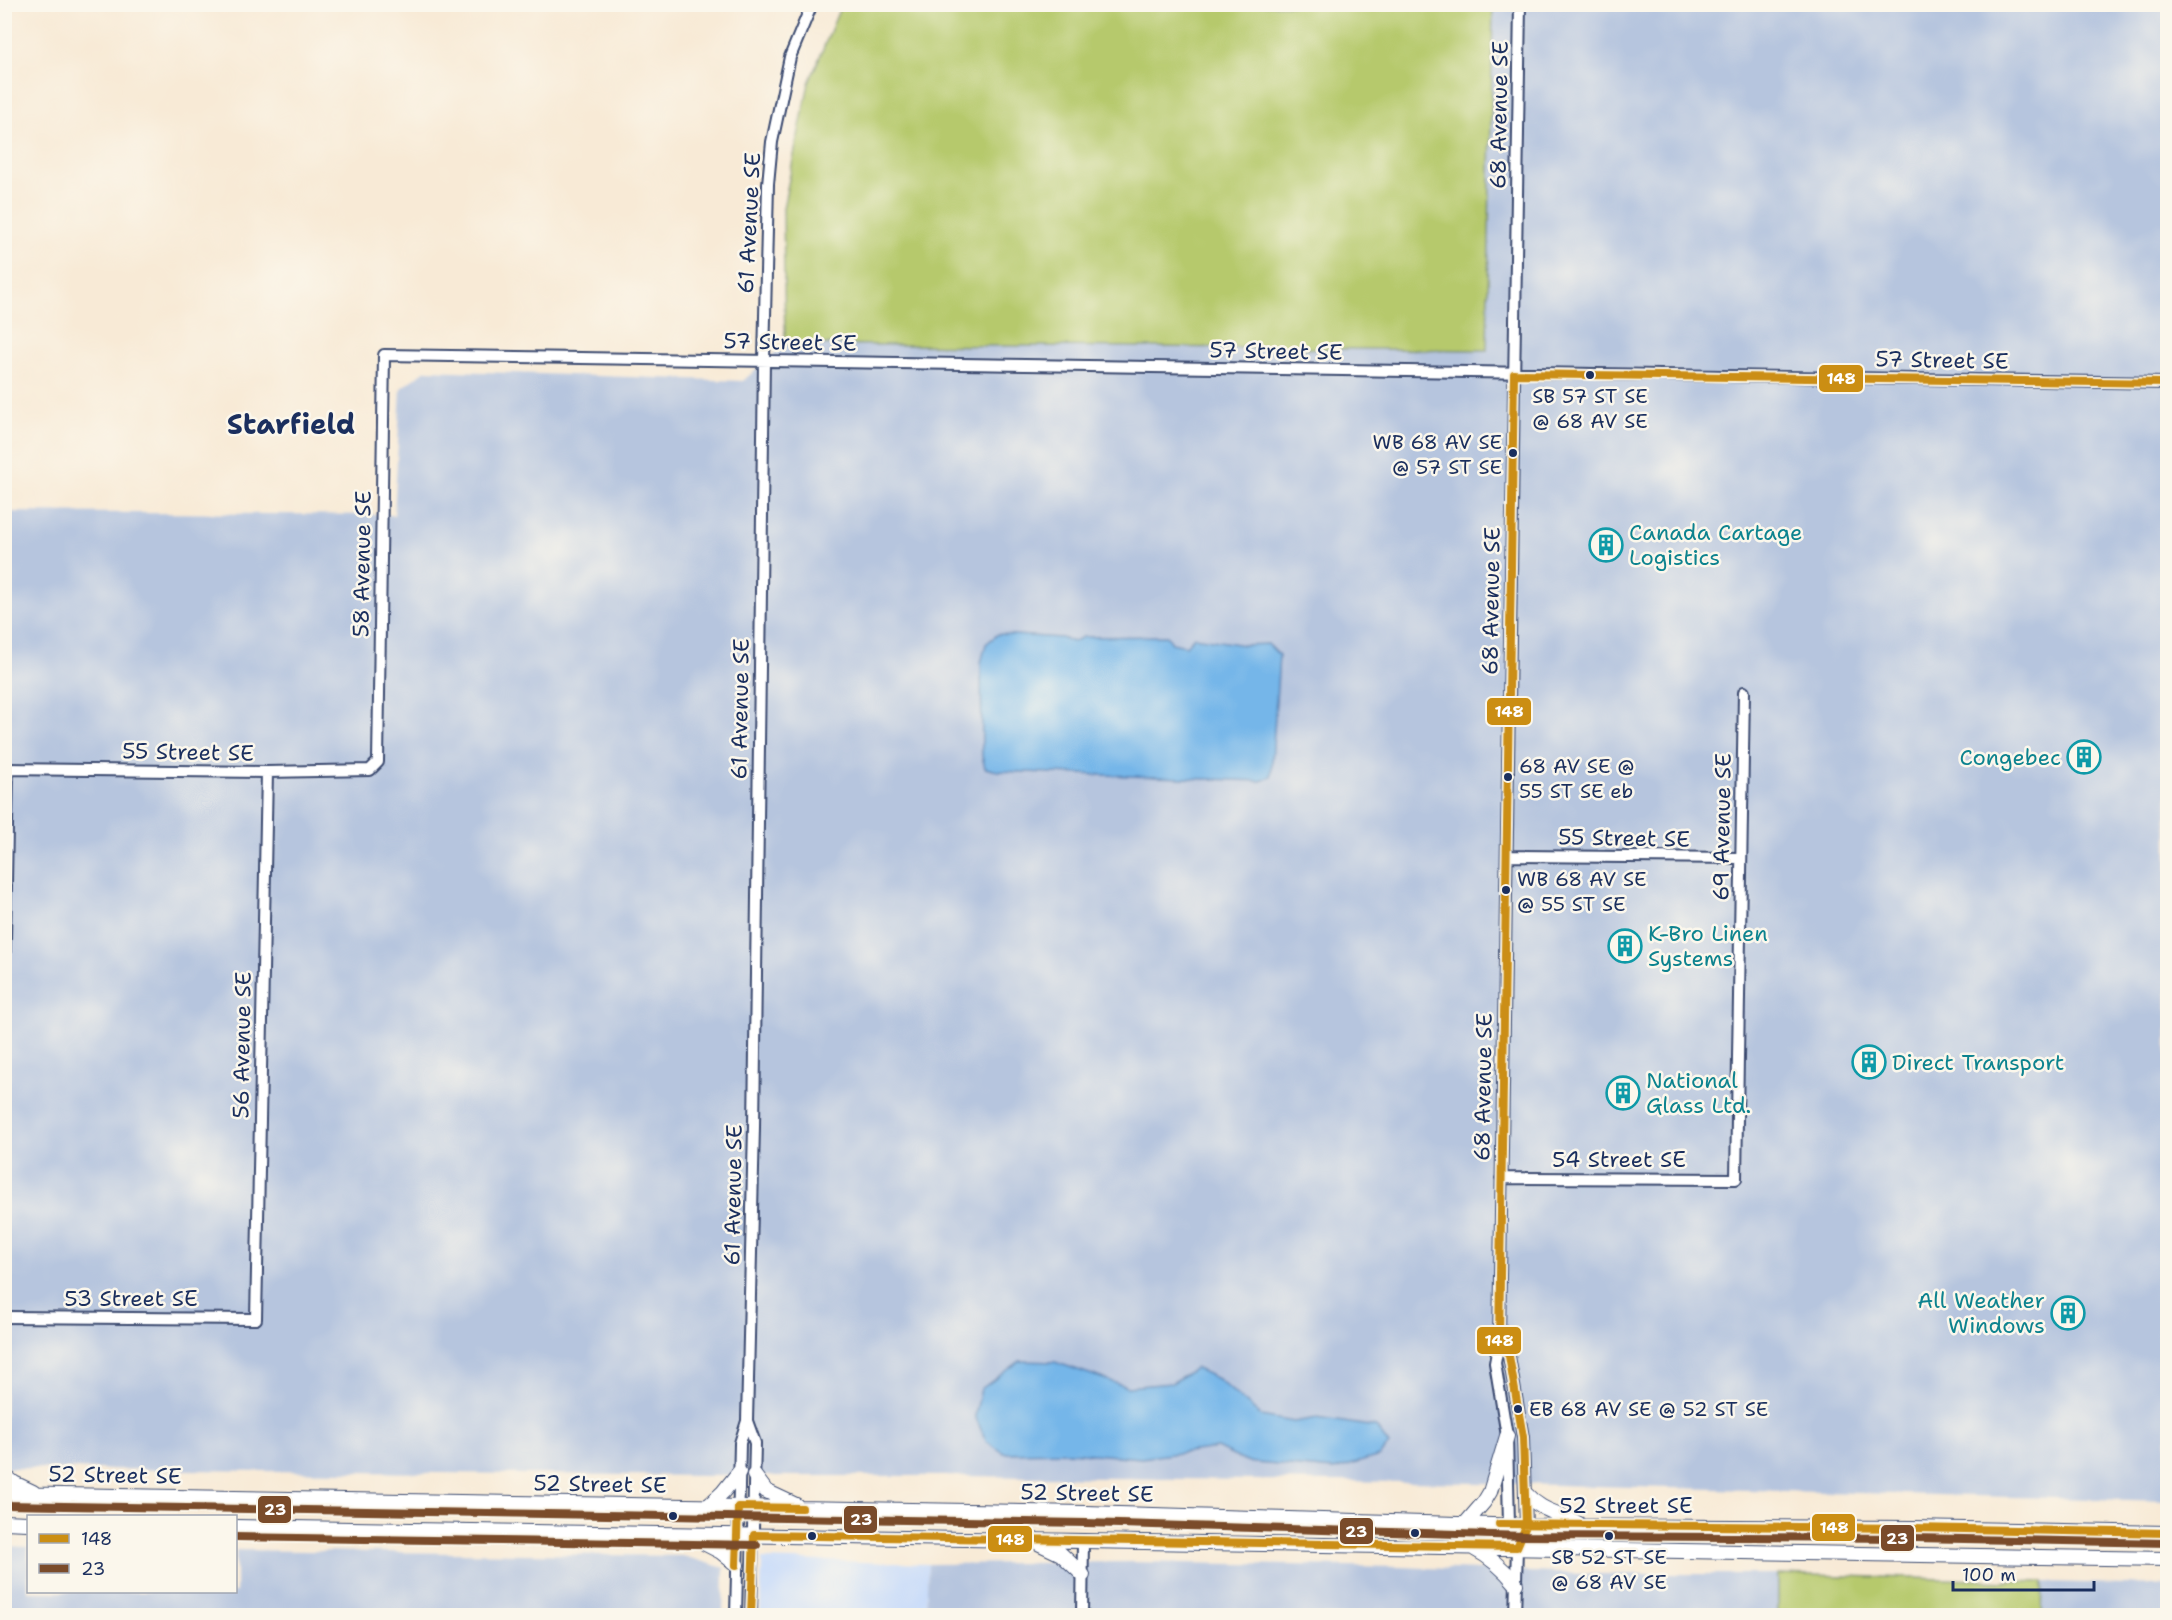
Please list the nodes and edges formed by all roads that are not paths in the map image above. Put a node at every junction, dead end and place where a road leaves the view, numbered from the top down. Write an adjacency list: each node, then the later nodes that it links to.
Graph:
1 (812, 4): 4 (street, 61 Avenue SE)
2 (1520, 4): 5 (street, 68 Avenue SE)
3 (384, 355): 4 (street, 57 Street SE); 9 (street, 58 Avenue SE)
4 (764, 361): 5 (street, 57 Street SE); 19 (street, 61 Avenue SE)
5 (1514, 374): 6 (street, 57 Street SE); 11 (street, 68 Avenue SE)
6 (2168, 383)
7 (1744, 692): 12 (street, 69 Avenue SE)
8 (6, 769): 10 (street, 55 Street SE); 13 (street)
9 (370, 770): 10 (street, 55 Street SE)
10 (267, 772): 17 (street, 56 Avenue SE)
11 (1507, 856): 12 (street, 55 Street SE); 14 (street, 68 Avenue SE)
12 (1741, 858): 15 (street, 69 Avenue SE)
13 (4, 997)
14 (1501, 1178): 15 (street, 54 Street SE); 18 (street, 68 Avenue SE)
15 (1736, 1179)
16 (4, 1317): 17 (street, 53 Street SE)
17 (256, 1319)
18 (1498, 1341): 20 (street, 68 Avenue SE); 25 (street, 68 Avenue SE)
19 (747, 1421): 21 (street, 61 Avenue SE); 23 (street, 61 Avenue SE)
20 (1507, 1436): 33 (main road); 34 (street, 68 Avenue SE)
21 (739, 1472): 27 (main road); 28 (street, 61 Avenue SE)
22 (4, 1474): 26 (main road)
23 (754, 1475): 29 (street, 61 Avenue SE); 30 (main road)
24 (4, 1494): 26 (main road, 52 Street SE)
25 (1526, 1494): 35 (street, 68 Avenue SE); 36 (main road)
26 (38, 1495): 27 (main road, 52 Street SE)
27 (707, 1507): 28 (main road, 52 Street SE)
28 (738, 1507): 29 (main road, 52 Street SE); 40 (street, 61 Avenue SE)
29 (753, 1508): 30 (main road, 52 Street SE); 41 (street, 61 Avenue SE)
30 (804, 1508): 33 (main road, 52 Street SE)
31 (4, 1522): 32 (main road)
32 (27, 1523)
33 (1465, 1524): 34 (main road, 52 Street SE)
34 (1509, 1525): 35 (main road, 52 Street SE); 45 (street, 68 Avenue SE)
35 (1526, 1526): 36 (main road, 52 Street SE); 45 (street, 68 Avenue SE)
36 (1580, 1526): 38 (main road, 52 Street SE)
37 (237, 1527): 39 (main road, 52 Street SE)
38 (2168, 1533)
39 (688, 1535): 40 (main road, 52 Street SE); 47 (main road)
40 (737, 1535): 41 (main road, 52 Street SE); 47 (street, 61 Avenue SE)
41 (754, 1535): 42 (main road, 52 Street SE); 51 (street, 61 Avenue SE)
42 (1033, 1540): 43 (main road, 52 Street SE); 48 (main road)
43 (1083, 1540): 44 (main road, 52 Street SE); 48 (street)
44 (1471, 1547): 45 (main road, 52 Street SE); 49 (main road)
45 (1518, 1547): 46 (main road, 52 Street SE); 49 (street, 68 Avenue SE)
46 (2168, 1559)
47 (736, 1565): 50 (street, 61 Avenue SE)
48 (1083, 1575): 52 (street)
49 (1516, 1584): 53 (street, 68 Avenue SE)
50 (736, 1616)
51 (751, 1616)
52 (1082, 1616)
53 (1515, 1616)

